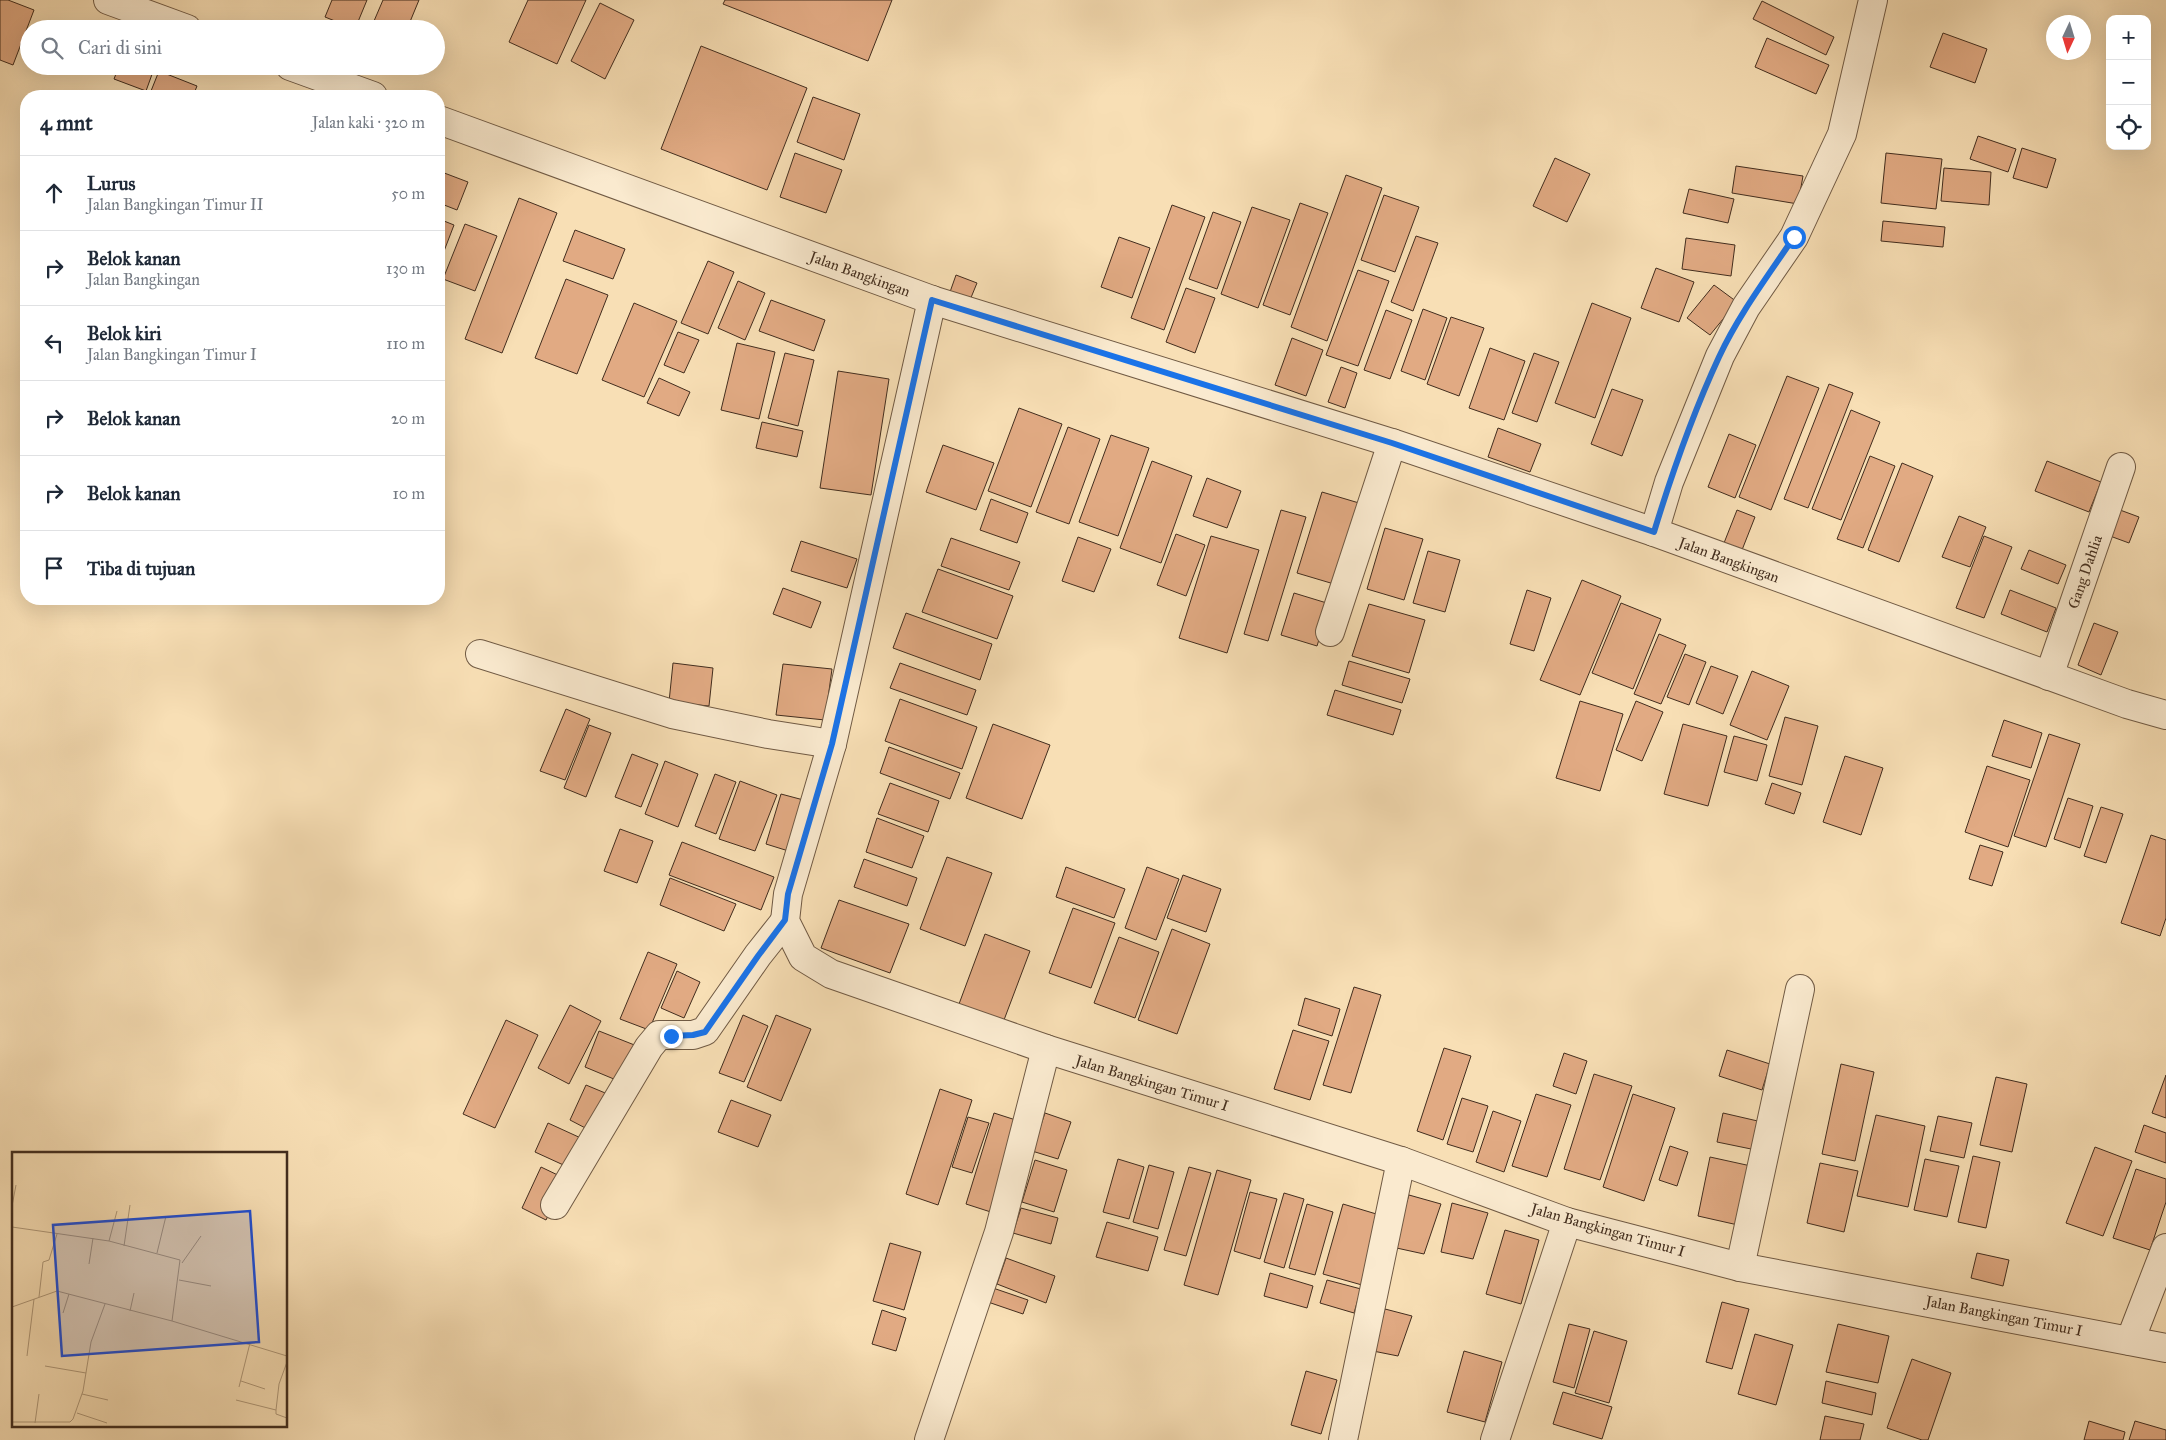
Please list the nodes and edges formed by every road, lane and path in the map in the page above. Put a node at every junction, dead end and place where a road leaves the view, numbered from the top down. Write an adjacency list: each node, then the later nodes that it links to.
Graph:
1 (108, 0): 3 (street)
2 (1873, 0): 10 (street)
3 (162, 20)
4 (315, 75): 5 (street)
5 (356, 90)
6 (445, 122): 7 (street, Jalan Bangkingan)
7 (932, 300): 8 (street, Jalan Bangkingan); 15 (street)
8 (1392, 443): 10 (street, Jalan Bangkingan); 11 (street)
9 (2121, 467): 13 (street, Gang Dahlia)
10 (1654, 532): 13 (street, Jalan Bangkingan)
11 (1330, 632)
12 (480, 654): 15 (street)
13 (2049, 676): 14 (street, Jalan Bangkingan)
14 (2166, 715)
15 (832, 744): 16 (street)
16 (785, 920): 18 (street, Jalan Bangkingan Timur I); 20 (street)
17 (1800, 990): 23 (street)
18 (1046, 1049): 19 (street, Jalan Bangkingan Timur I); 26 (street)
19 (1401, 1161): 21 (street, Jalan Bangkingan Timur I); 27 (street)
20 (555, 1205)
21 (1567, 1222): 23 (street, Jalan Bangkingan Timur I); 28 (street)
22 (2166, 1248): 24 (street)
23 (1740, 1267): 24 (street, Jalan Bangkingan Timur I)
24 (2130, 1341): 25 (street, Jalan Bangkingan Timur I)
25 (2166, 1348)
26 (929, 1440)
27 (1343, 1440)
28 (1495, 1440)

